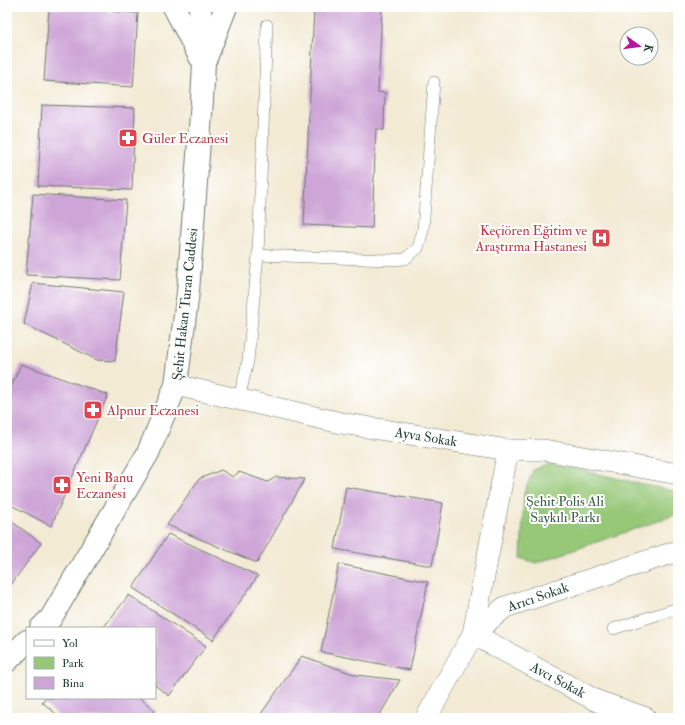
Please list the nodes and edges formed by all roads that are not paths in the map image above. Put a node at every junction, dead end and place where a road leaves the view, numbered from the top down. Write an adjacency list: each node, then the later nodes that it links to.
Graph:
1 (174, 7): 5 (main road)
2 (200, 7): 5 (main road)
3 (226, 7): 5 (main road)
4 (267, 24): 7 (lane)
5 (204, 63): 8 (main road, Şehit Hakan Turan Caddesi)
6 (434, 82): 7 (lane)
7 (258, 255): 9 (lane)
8 (176, 385): 9 (street, Ayva Sokak); 14 (main road, Şehit Hakan Turan Caddesi)
9 (239, 399): 10 (street, Ayva Sokak)
10 (508, 450): 11 (street, Ayva Sokak); 16 (street)
11 (678, 474)
12 (678, 551): 16 (street, Arıcı Sokak)
13 (678, 608): 15 (lane)
14 (42, 627)
15 (613, 629)
16 (473, 634): 19 (street, Arıcı Sokak); 20 (street, Avcı Sokak)
17 (26, 642): 18 (main road)
18 (7, 661)
19 (426, 718)
20 (646, 718)

